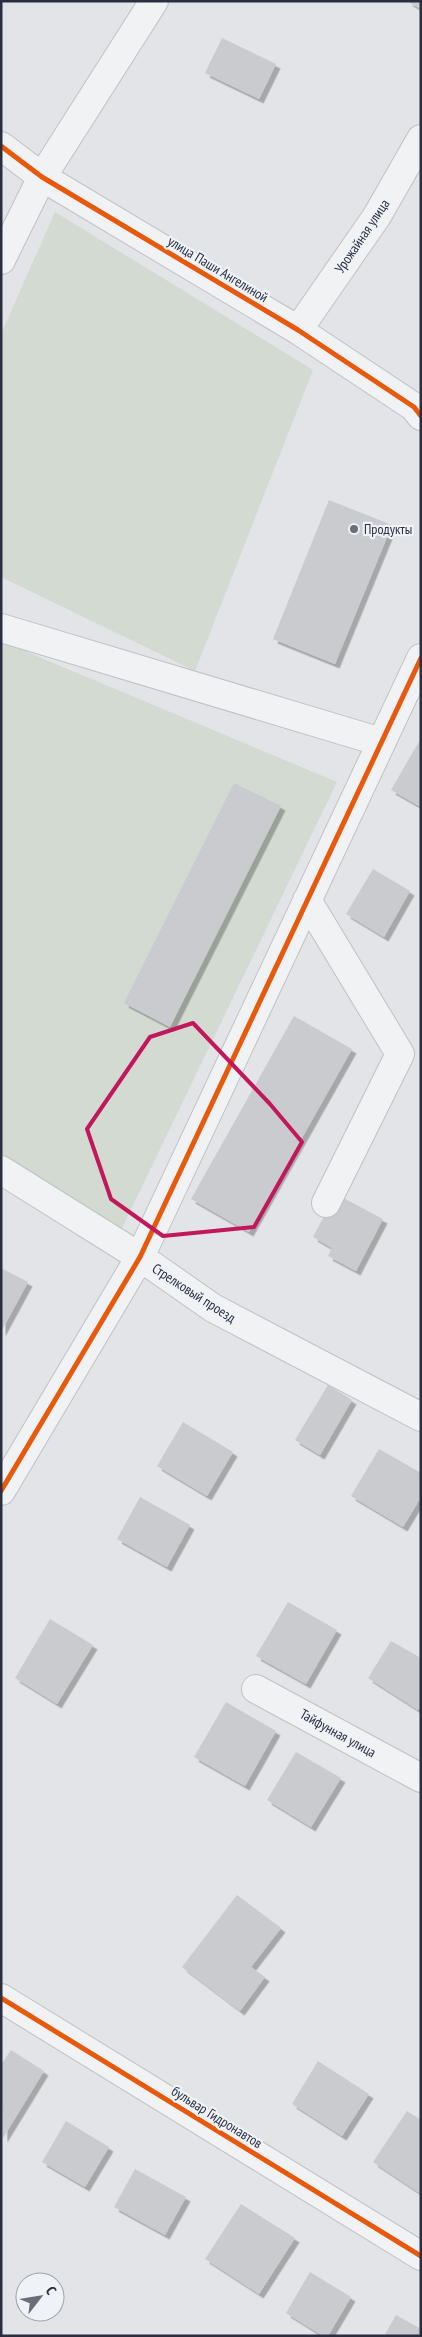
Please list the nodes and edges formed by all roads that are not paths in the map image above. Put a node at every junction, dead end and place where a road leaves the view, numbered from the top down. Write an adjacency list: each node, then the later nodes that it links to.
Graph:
1 (154, 1): 4 (street)
2 (421, 139): 6 (street, Урожайная улица)
3 (1, 146): 4 (street, улица Паши Ангелиной)
4 (42, 177): 5 (street); 6 (street, улица Паши Ангелиной)
5 (1, 260)
6 (298, 330): 7 (street, улица Паши Ангелиной)
7 (421, 416)
8 (1, 628): 10 (street)
9 (421, 658): 10 (street)
10 (381, 742): 11 (street)
11 (307, 900): 13 (street); 14 (street)
12 (1, 1170): 14 (street, Стрелковый проезд)
13 (326, 1203)
14 (140, 1257): 15 (street, Стрелковый проезд); 16 (street)
15 (421, 1417)
16 (1, 1491)
17 (256, 1688): 18 (street, Тайфунная улица)
18 (421, 1778)
19 (1, 1998): 20 (street, бульвар Гидронавтов)
20 (421, 2256)

